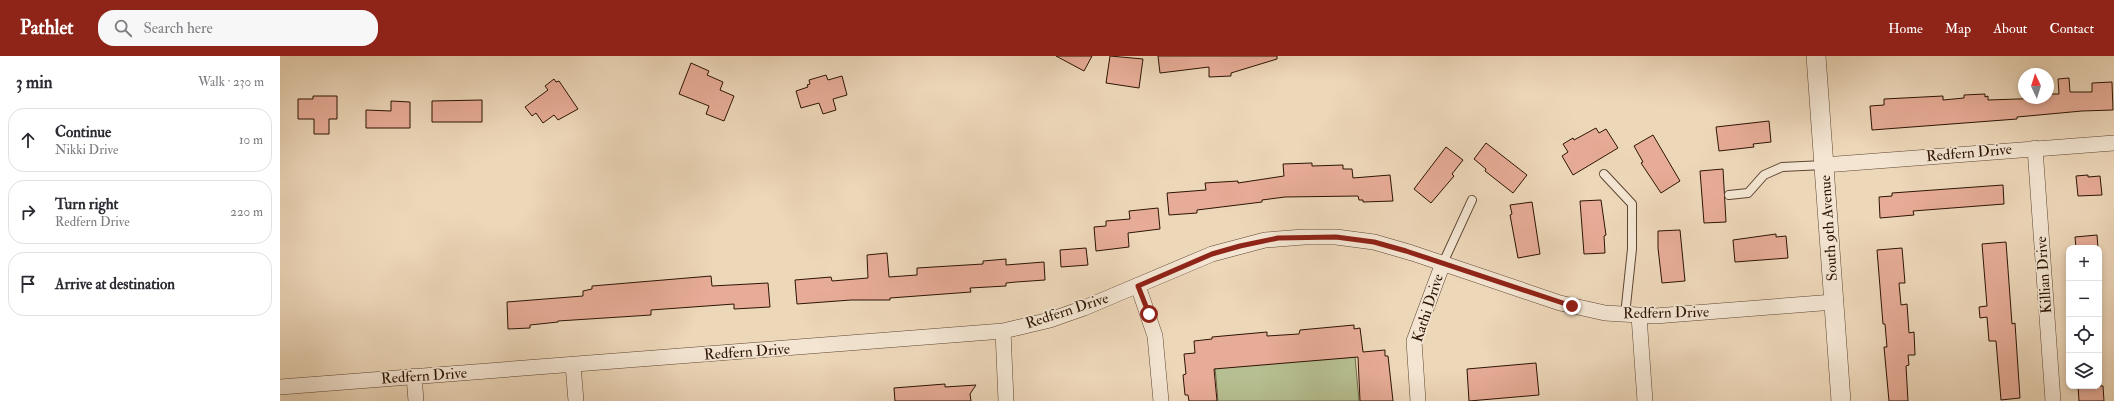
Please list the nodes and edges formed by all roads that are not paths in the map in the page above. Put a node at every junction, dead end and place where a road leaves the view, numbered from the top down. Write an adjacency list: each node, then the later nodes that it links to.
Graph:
1 (1816, 56): 4 (street, South 9th Avenue)
2 (2114, 143): 3 (street, Redfern Drive)
3 (2035, 148): 4 (street, Redfern Drive); 23 (street, Killian Drive)
4 (1824, 165): 6 (lane); 10 (street, South 9th Avenue)
5 (1604, 174): 11 (lane)
6 (1729, 196)
7 (1472, 200): 8 (lane)
8 (1443, 263): 9 (street, Redfern Drive); 11 (street, Redfern Drive); 20 (street, Kathi Drive)
9 (1138, 286): 12 (street, Redfern Drive); 19 (street)
10 (1834, 302): 11 (street, Redfern Drive); 22 (street, South 9th Avenue)
11 (1632, 315): 21 (street)
12 (1003, 331): 13 (street, Redfern Drive); 18 (street)
13 (573, 365): 14 (street, Redfern Drive); 17 (street)
14 (414, 376): 15 (street, Redfern Drive); 16 (street)
15 (280, 387)
16 (416, 401)
17 (576, 401)
18 (1006, 401)
19 (1161, 401)
20 (1418, 401)
21 (1645, 401)
22 (1841, 401)
23 (2053, 401)

